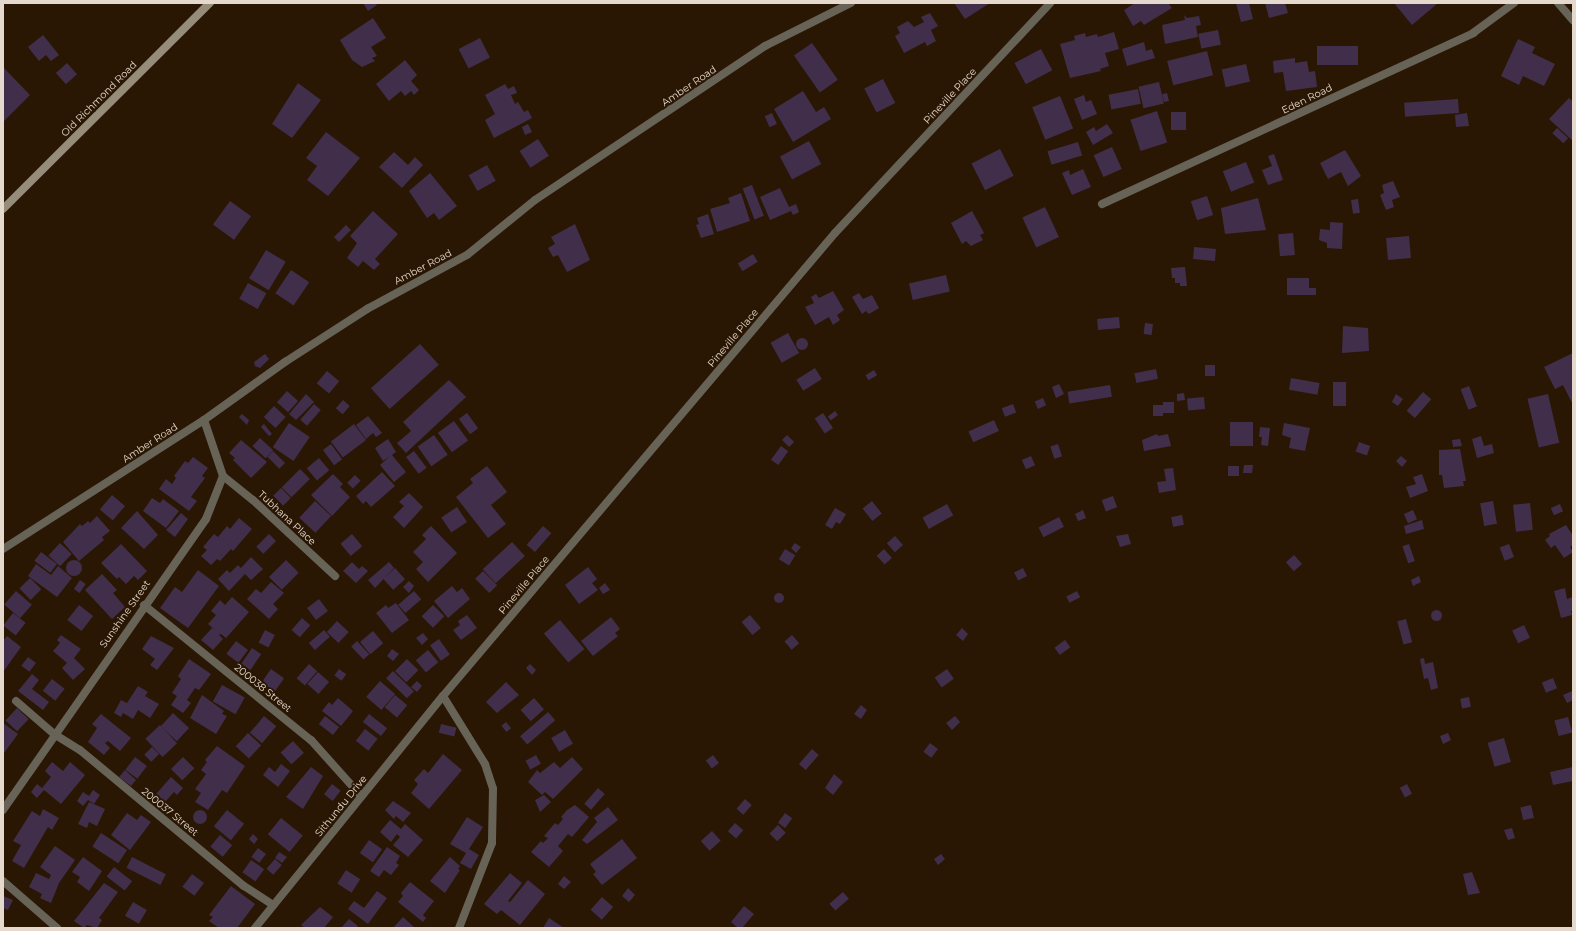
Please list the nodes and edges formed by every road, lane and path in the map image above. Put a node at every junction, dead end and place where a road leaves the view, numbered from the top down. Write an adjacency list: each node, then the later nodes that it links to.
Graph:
1 (210, 3): 8 (street, Old Richmond Road)
2 (850, 3): 9 (street, Amber Road)
3 (1050, 3): 14 (street, Pineville Place)
4 (1514, 3): 7 (street, Eden Road)
5 (1558, 3): 6 (street)
6 (1573, 20)
7 (1102, 204)
8 (3, 209)
9 (204, 420): 10 (street); 11 (street, Amber Road)
10 (223, 476): 12 (street, Tubhana Place); 13 (street, Sunshine Street)
11 (3, 549)
12 (335, 576)
13 (144, 605): 16 (street, Sunshine Street); 17 (street, 200038 Street)
14 (442, 696): 17 (street, Sithundu Drive); 23 (street)
15 (16, 701): 16 (street, 200037 Street)
16 (54, 734): 18 (street, Sunshine Street); 20 (street, 200037 Street)
17 (362, 796): 20 (street, Sithundu Drive)
18 (3, 810)
19 (3, 881): 21 (street)
20 (273, 905): 22 (street, Sithundu Drive)
21 (57, 928)
22 (255, 928)
23 (459, 928)

